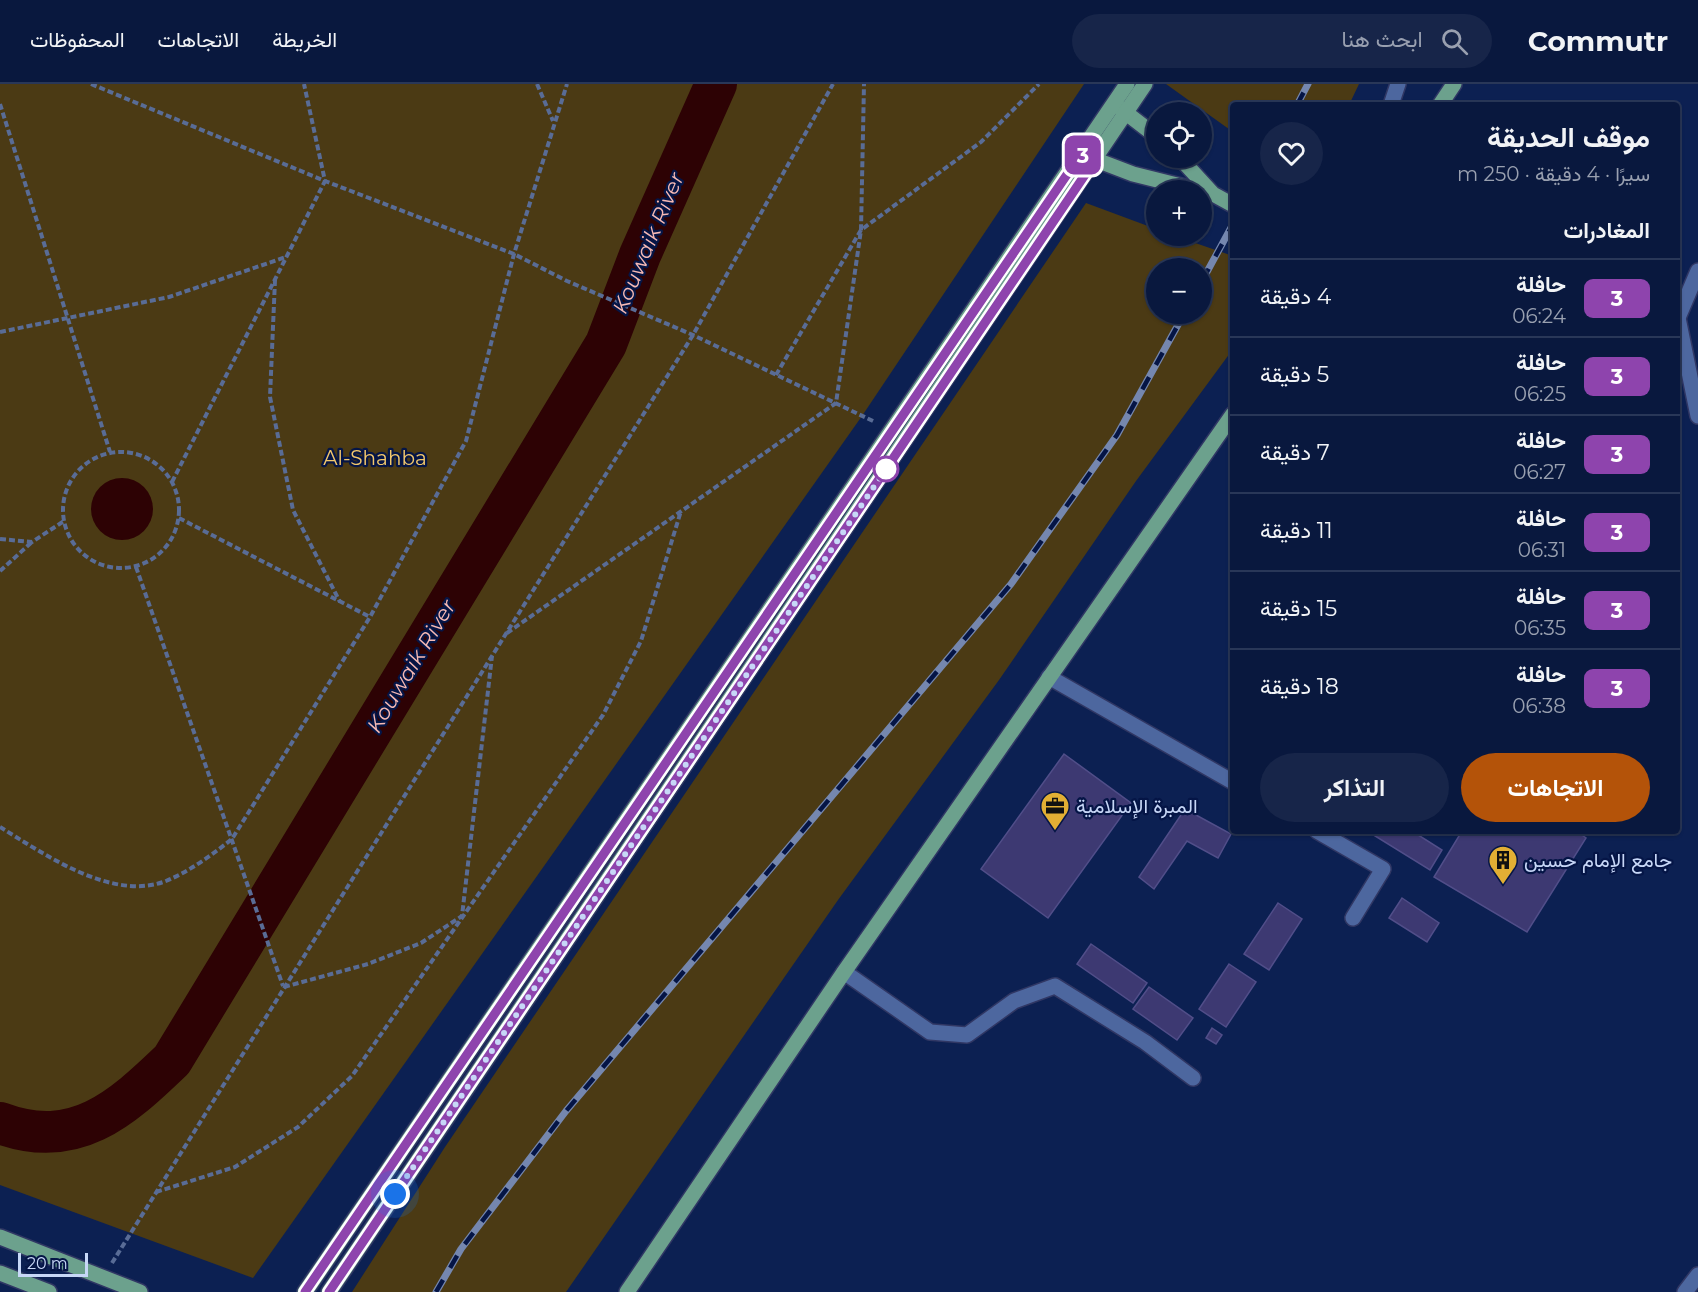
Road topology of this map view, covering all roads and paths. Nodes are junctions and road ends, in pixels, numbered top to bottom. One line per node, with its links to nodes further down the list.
1 (91, 84): 22 (path)
2 (304, 84): 22 (path)
3 (537, 84): 16 (path)
4 (567, 84): 16 (path)
5 (833, 84): 34 (path)
6 (864, 84): 25 (path)
7 (1039, 84): 25 (path)
8 (1127, 84): 15 (main road)
9 (1145, 84): 15 (main road)
10 (1398, 84): 12 (street)
11 (1454, 84): 13 (main road)
12 (1391, 102)
13 (1442, 102)
14 (0, 104): 31 (path)
15 (1121, 109): 17 (main road); 18 (main road)
16 (553, 122): 26 (path)
17 (1146, 128)
18 (1088, 157): 20 (main road); 39 (main road); 71 (main road)
19 (1188, 168): 21 (main road)
20 (1157, 180)
21 (1197, 180)
22 (325, 181): 26 (path); 27 (path)
23 (1212, 195): 24 (main road)
24 (1230, 204)
25 (861, 230): 35 (path); 36 (path)
26 (514, 254): 34 (path); 50 (path)
27 (286, 257): 29 (path); 31 (path)
28 (1698, 271): 30 (street)
29 (276, 278): 41 (path); 49 (path)
30 (1680, 310)
31 (68, 320): 33 (path); 40 (path)
32 (1680, 331): 37 (street)
33 (0, 332)
34 (693, 334): 35 (path); 51 (path)
35 (776, 375): 36 (path)
36 (836, 404): 39 (path); 42 (path)
37 (1698, 416)
38 (1230, 418): 53 (main road)
39 (893, 431): 70 (main road)
40 (110, 452): 41 (path); 44 (path)
41 (172, 482): 43 (path)
42 (681, 512): 51 (path); 58 (path)
43 (179, 518): 47 (path); 49 (path)
44 (64, 521): 46 (path); 47 (path)
45 (0, 539): 46 (path)
46 (32, 542): 48 (path)
47 (135, 567): 57 (path)
48 (0, 571)
49 (340, 602): 50 (path)
50 (370, 617): 57 (path)
51 (505, 635): 52 (path)
52 (493, 654): 58 (path); 61 (path)
53 (1049, 677): 54 (street); 60 (main road)
54 (1230, 780)
55 (0, 827): 57 (path)
56 (1322, 834): 59 (street)
57 (232, 839): 61 (path)
58 (462, 916): 61 (path); 63 (path)
59 (1353, 918)
60 (844, 972): 62 (street); 72 (main road)
61 (283, 987): 63 (path)
62 (1193, 1078)
63 (156, 1192): 67 (path)
64 (0, 1237): 67 (main road)
65 (0, 1273): 68 (main road)
66 (1698, 1275): 73 (street)
67 (103, 1278): 69 (main road)
68 (49, 1292)
69 (140, 1292)
70 (305, 1292)
71 (329, 1292)
72 (627, 1292)
73 (1684, 1292)

